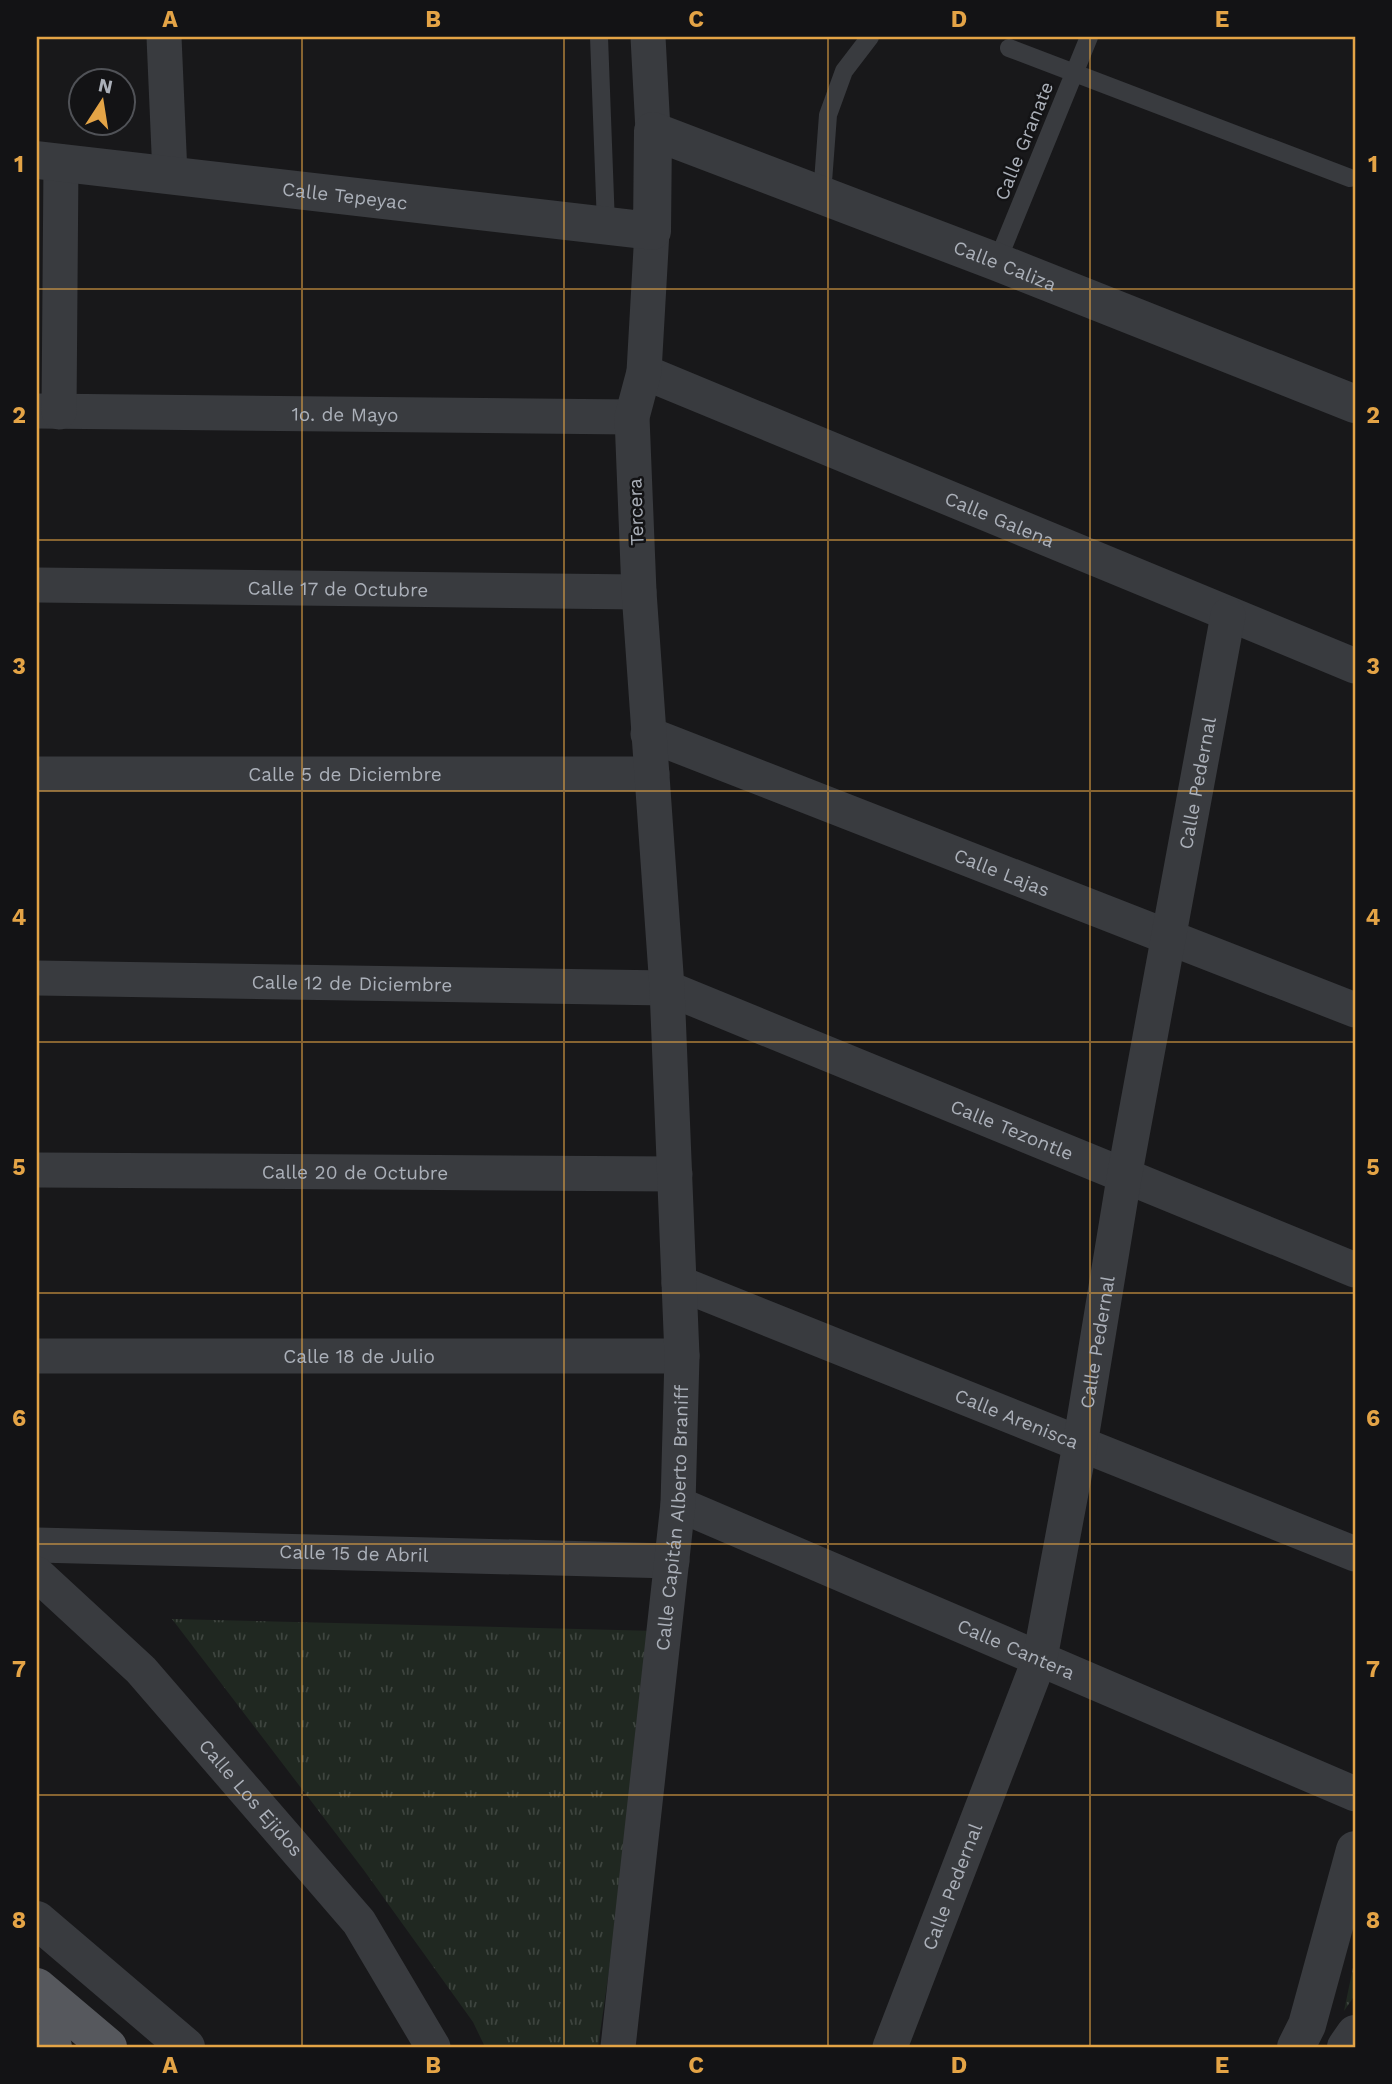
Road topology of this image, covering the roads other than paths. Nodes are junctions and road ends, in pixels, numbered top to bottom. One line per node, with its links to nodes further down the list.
1 (164, 37): 10 (street)
2 (599, 37): 13 (lane)
3 (648, 37): 8 (street, Tercera)
4 (870, 37): 12 (lane)
5 (1089, 37): 7 (lane, Calle Granate)
6 (1009, 48): 7 (lane)
7 (1074, 74): 11 (lane); 15 (lane, Calle Granate)
8 (653, 131): 12 (street, Calle Caliza); 14 (street, Tercera)
9 (49, 161): 10 (street, Calle Tepeyac); 18 (street, 1o. de Mayo)
10 (170, 175): 13 (street, Calle Tepeyac)
11 (1350, 178)
12 (821, 195): 15 (street, Calle Caliza)
13 (606, 225): 14 (street, Calle Tepeyac)
14 (652, 231): 16 (street, Tercera)
15 (997, 262): 17 (street, Calle Caliza)
16 (644, 372): 19 (street, Tercera); 22 (street, Calle Galena)
17 (1355, 404)
18 (48, 412): 19 (street, 1o. de Mayo)
19 (632, 417): 21 (street, Tercera)
20 (37, 585): 21 (street, Calle 17 de Octubre)
21 (639, 592): 24 (street, Tercera)
22 (1228, 615): 23 (street, Calle Galena); 27 (street, Calle Pedernal)
23 (1355, 666)
24 (648, 734): 26 (street, Tercera); 27 (street, Calle Lajas)
25 (37, 774): 26 (street, Calle 5 de Diciembre)
26 (652, 774): 29 (street, Tercera)
27 (1168, 935): 30 (street, Calle Lajas); 33 (street, Calle Pedernal)
28 (37, 978): 29 (street, Calle 12 de Diciembre)
29 (667, 988): 32 (street, Calle Capitán Alberto Braniff); 33 (street, Calle Tezontle)
30 (1355, 1010)
31 (37, 1170): 32 (street, Calle 20 de Octubre)
32 (675, 1174): 35 (street, Calle Capitán Alberto Braniff)
33 (1124, 1178): 34 (street, Calle Tezontle); 38 (street, Calle Pedernal)
34 (1355, 1270)
35 (679, 1283): 37 (street, Calle Capitán Alberto Braniff); 38 (street, Calle Arenisca)
36 (37, 1356): 37 (street, Calle 18 de Julio)
37 (682, 1356): 39 (street, Calle Capitán Alberto Braniff)
38 (1080, 1445): 41 (street, Calle Arenisca); 44 (street, Calle Pedernal)
39 (678, 1504): 42 (street, Calle Capitán Alberto Braniff); 44 (street, Calle Cantera)
40 (37, 1545): 42 (street, Calle 15 de Abril)
41 (1355, 1554)
42 (672, 1561): 55 (street, Calle Capitán Alberto Braniff)
43 (37, 1574): 54 (street, Calle Los Ejidos)
44 (1040, 1658): 45 (street, Calle Cantera); 56 (street, Calle Pedernal)
45 (1355, 1794)
46 (1355, 1850): 57 (street)
47 (37, 1920): 53 (street)
48 (37, 1987): 52 (main road)
49 (37, 2033): 51 (main road)
50 (1355, 2034): 58 (street)
51 (53, 2047)
52 (107, 2047)
53 (186, 2047)
54 (433, 2047)
55 (618, 2047)
56 (890, 2047)
57 (1296, 2047)
58 (1346, 2047)

